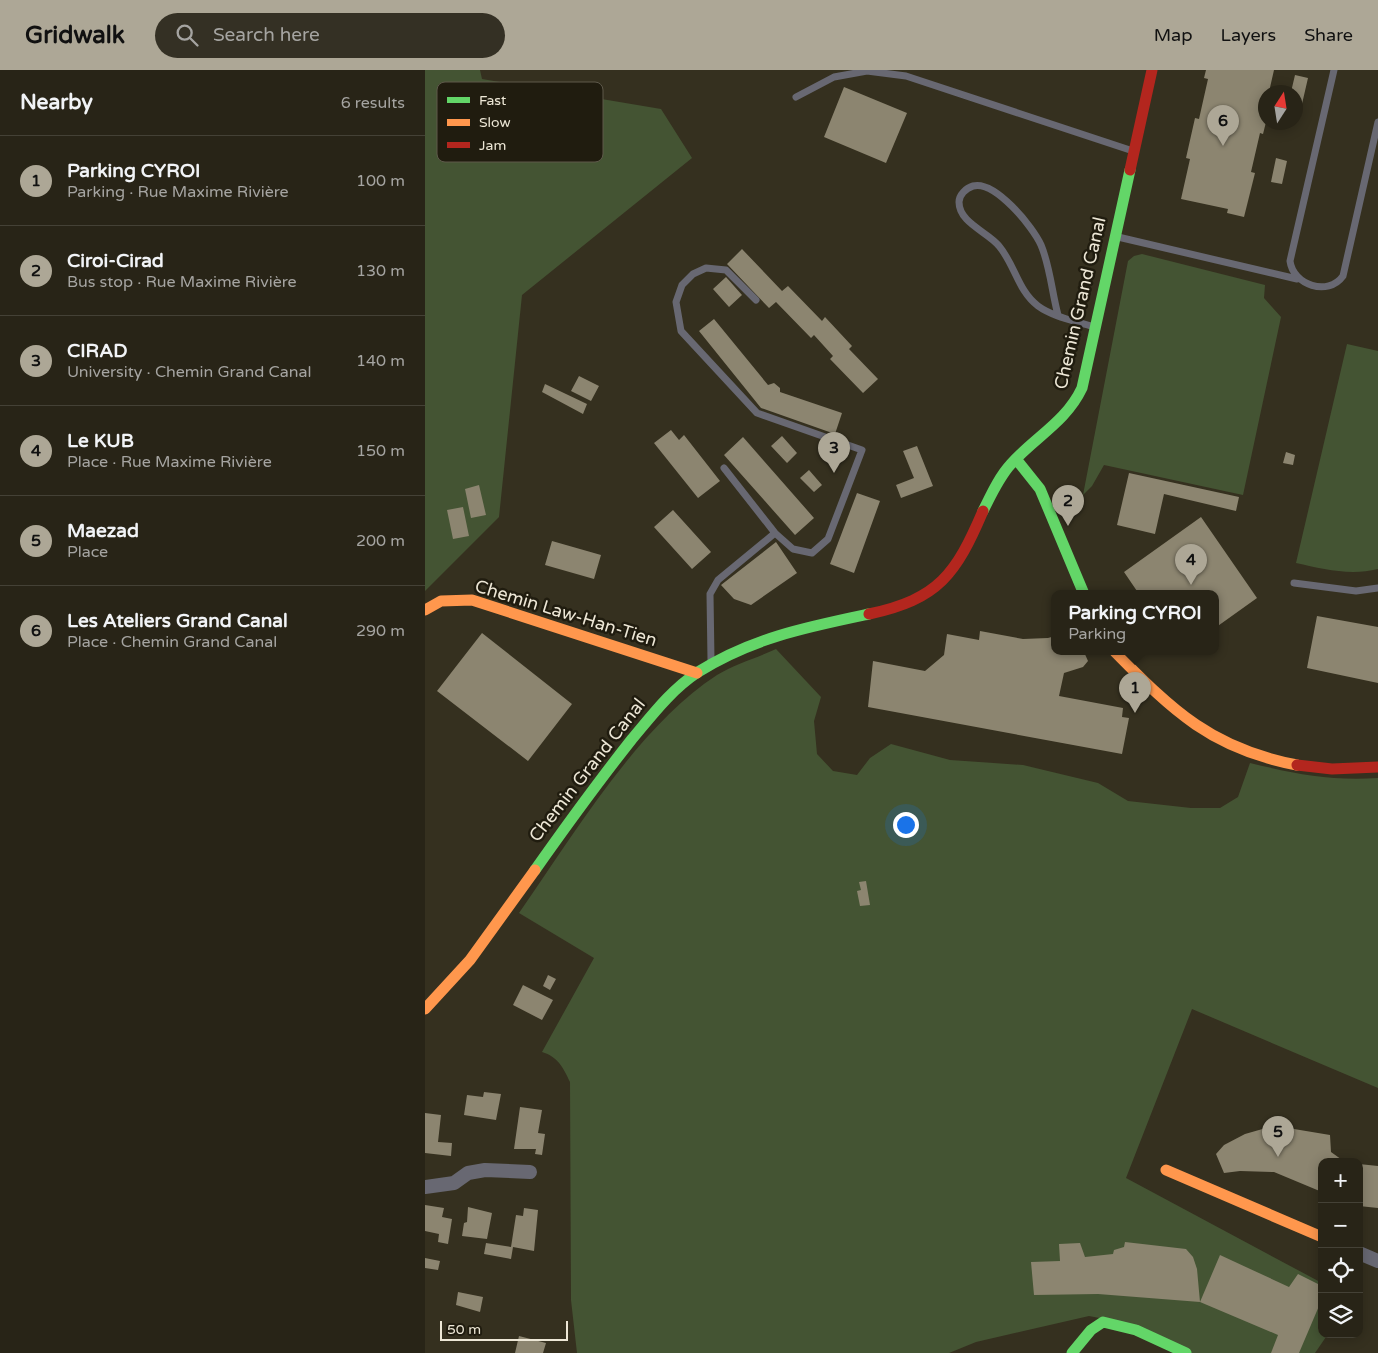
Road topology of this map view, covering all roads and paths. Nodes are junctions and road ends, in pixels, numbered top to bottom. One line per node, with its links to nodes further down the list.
1 (1152, 70): 5 (street, Chemin Grand Canal)
2 (1334, 70): 7 (lane)
3 (796, 97): 5 (lane)
4 (1378, 122): 7 (lane)
5 (1134, 151): 6 (street, Chemin Grand Canal)
6 (1114, 236): 7 (lane); 10 (street, Chemin Grand Canal)
7 (1298, 279)
8 (755, 300): 13 (lane)
9 (1058, 315): 9 (lane); 10 (lane)
10 (1095, 327): 11 (street, Chemin Grand Canal)
11 (1016, 459): 16 (street); 19 (street, Chemin Grand Canal)
12 (724, 468): 13 (lane)
13 (775, 533): 19 (lane)
14 (1294, 584): 15 (lane)
15 (1378, 588)
16 (1082, 590)
17 (425, 610): 20 (street, Chemin Law-Han-Tien)
18 (1118, 655): 21 (street)
19 (711, 665): 20 (street, Chemin Grand Canal)
20 (697, 673): 22 (street, Chemin Grand Canal)
21 (1378, 767)
22 (425, 1009)
23 (1166, 1170): 26 (street)
24 (530, 1172): 25 (street)
25 (425, 1187)
26 (1318, 1235)
27 (1363, 1255): 28 (street)
28 (1378, 1261)
29 (1072, 1353): 30 (street)
30 (1186, 1353)

